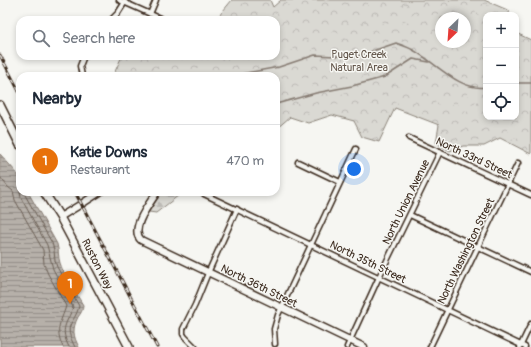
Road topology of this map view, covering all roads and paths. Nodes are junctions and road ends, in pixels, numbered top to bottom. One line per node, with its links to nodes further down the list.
1 (119, 0): 3 (street)
2 (156, 0): 4 (street)
3 (124, 2): 4 (street); 5 (street)
4 (150, 14): 6 (street)
5 (115, 16)
6 (155, 16)
7 (82, 60): 8 (street)
8 (81, 72)
9 (0, 105): 10 (main road)
10 (16, 137)
11 (409, 138): 13 (street, North 33rd Street)
12 (356, 149): 16 (street)
13 (440, 152): 17 (street, North 33rd Street); 24 (street, North Union Avenue)
14 (298, 162): 16 (street)
15 (518, 163): 17 (street, North Washington Street)
16 (340, 182): 26 (street)
17 (508, 184): 22 (street, North 33rd Street); 27 (street, North Washington Street)
18 (47, 196): 25 (main road, Ruston Way)
19 (94, 196): 25 (street)
20 (155, 196): 29 (street, North 36th Street)
21 (208, 196): 23 (street, North 35th Street)
22 (531, 196)
23 (237, 209): 26 (street, North 35th Street); 29 (street)
24 (410, 215): 27 (street); 30 (street, North Union Avenue)
25 (60, 217): 37 (main road, Ruston Way)
26 (310, 244): 30 (street, North 35th Street); 31 (street)
27 (478, 247): 28 (street); 32 (street, North Washington Street)
28 (531, 272)
29 (208, 273): 31 (street, North 36th Street); 38 (street)
30 (379, 277): 32 (street, North 35th Street); 34 (street, North Union Avenue)
31 (281, 308): 34 (street, North 36th Street); 35 (street)
32 (448, 310): 36 (street, North 35th Street); 41 (street, North Washington Street)
33 (531, 324): 36 (street)
34 (350, 341): 39 (street, North Union Avenue); 40 (street, North 36th Street)
35 (275, 344)
36 (522, 346)
37 (129, 347)
38 (195, 347)
39 (347, 347)
40 (364, 347)
41 (430, 347)

